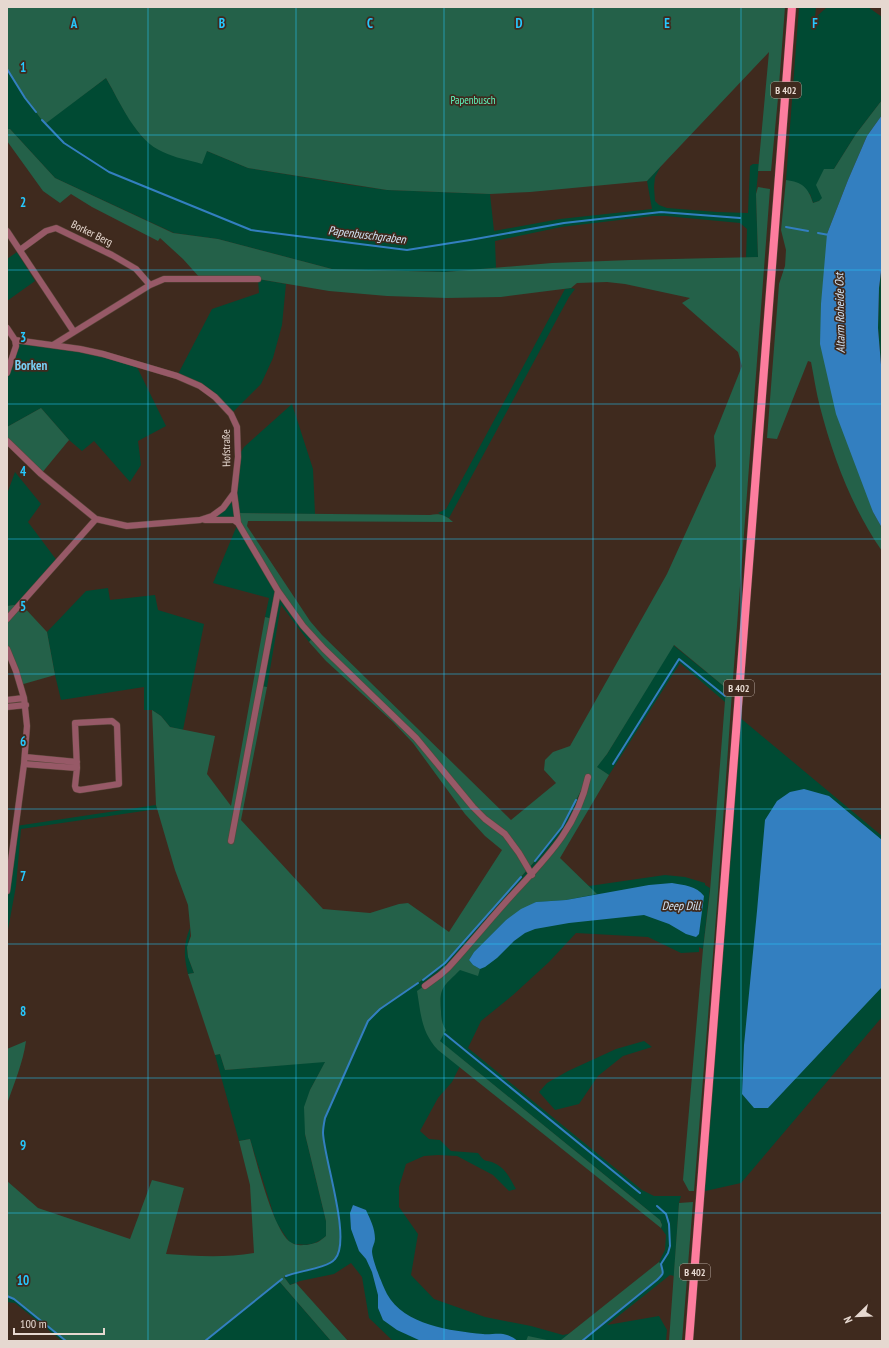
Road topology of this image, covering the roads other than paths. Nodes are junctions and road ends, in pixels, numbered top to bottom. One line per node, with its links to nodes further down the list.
1 (792, 7): 30 (main road, B 402)
2 (7, 230): 3 (street)
3 (20, 250): 5 (street, Borker Berg); 7 (street)
4 (258, 279): 5 (street)
5 (150, 285): 7 (street)
6 (7, 328): 8 (street)
7 (74, 332): 9 (street)
8 (15, 340): 9 (street, Hofstraße); 10 (street)
9 (53, 345): 12 (street, Hofstraße)
10 (7, 373)
11 (7, 441): 13 (street)
12 (234, 493): 14 (street); 15 (street, Hofstraße)
13 (96, 520): 14 (street); 17 (street)
14 (200, 520): 15 (street)
15 (238, 523): 16 (street)
16 (278, 590): 26 (street); 27 (street)
17 (7, 619)
18 (7, 649): 19 (street)
19 (24, 698): 20 (street); 21 (street)
20 (7, 700)
21 (26, 705): 22 (street); 23 (street)
22 (7, 707)
23 (24, 760): 24 (street); 28 (street)
24 (77, 765): 24 (street)
25 (588, 777): 27 (street)
26 (231, 842)
27 (532, 875): 29 (street)
28 (7, 891)
29 (425, 986)
30 (689, 1341)

